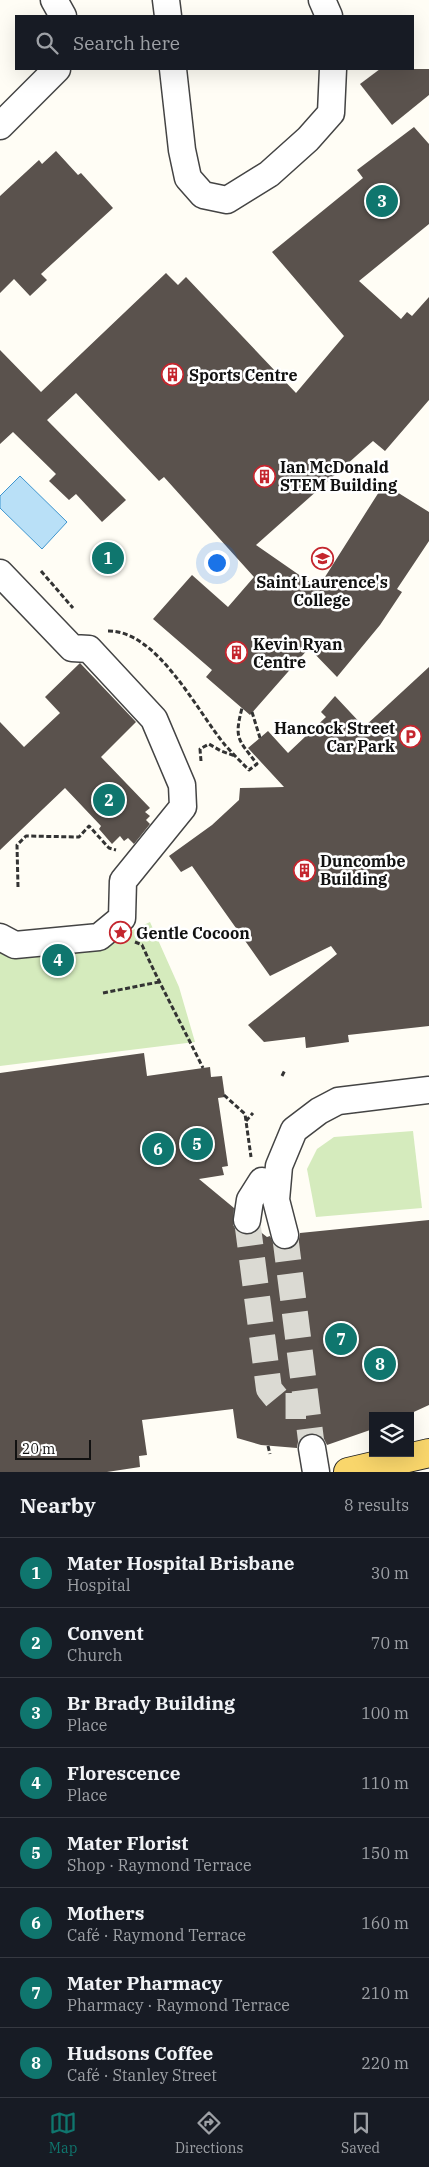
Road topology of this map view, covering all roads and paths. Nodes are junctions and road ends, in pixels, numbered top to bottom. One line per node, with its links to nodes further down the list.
1 (54, 0): 4 (street)
2 (166, 0): 5 (street)
3 (322, 0): 6 (street)
4 (63, 15)
5 (168, 15)
6 (329, 15)
7 (56, 70): 10 (street)
8 (173, 70): 9 (street)
9 (333, 70)
10 (0, 126)
11 (41, 570): 13 (path)
12 (0, 573): 22 (street)
13 (76, 612)
14 (110, 630): 19 (path)
15 (242, 708): 19 (path)
16 (252, 712): 17 (path)
17 (260, 738)
18 (212, 745): 19 (path)
19 (237, 757)
20 (98, 837): 21 (path)
21 (18, 886)
22 (0, 937)
23 (142, 945): 24 (path)
24 (159, 982): 25 (path); 27 (path)
25 (103, 993)
26 (192, 1032): 27 (path)
27 (188, 1034): 28 (path)
28 (203, 1068)
29 (285, 1070): 30 (path)
30 (282, 1076)
31 (429, 1090): 37 (street)
32 (224, 1095): 34 (path)
33 (253, 1113): 34 (path)
34 (246, 1121): 35 (path)
35 (257, 1171): 36 (street)
36 (247, 1220)
37 (285, 1235)
38 (268, 1446): 40 (path)
39 (429, 1453): 41 (main road)
40 (270, 1454)
41 (348, 1472)

